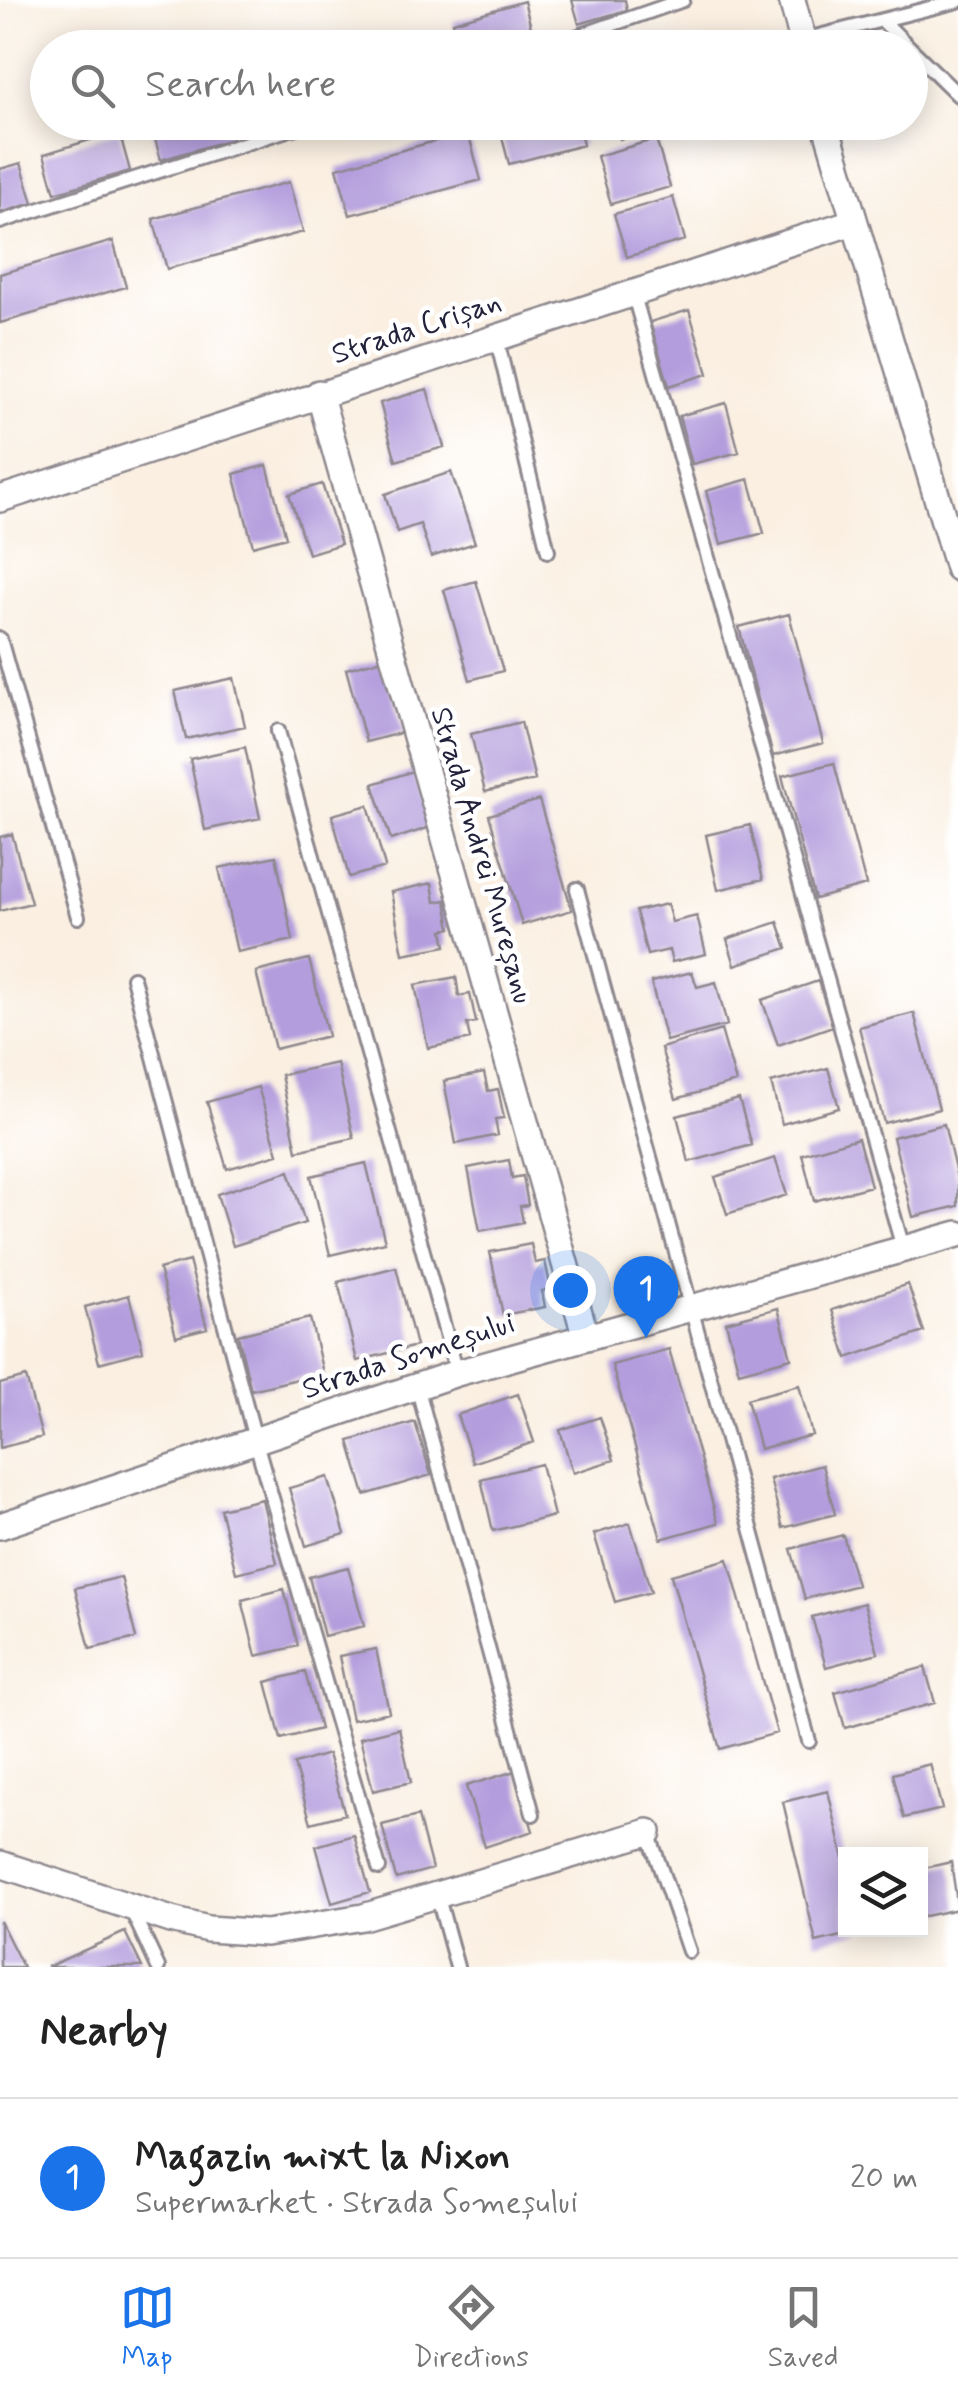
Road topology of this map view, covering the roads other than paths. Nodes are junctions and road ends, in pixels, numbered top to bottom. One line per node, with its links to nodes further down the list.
1 (683, 0): 5 (lane)
2 (792, 0): 6 (street)
3 (958, 0): 4 (lane)
4 (882, 20): 7 (lane); 8 (lane)
5 (596, 30)
6 (800, 30)
7 (850, 30)
8 (892, 30)
9 (928, 66): 10 (lane)
10 (958, 95)
11 (256, 140): 13 (lane)
12 (830, 140): 14 (street)
13 (0, 222)
14 (853, 222): 15 (street, Strada Crișan); 20 (street)
15 (632, 292): 16 (street, Strada Crișan); 27 (lane)
16 (496, 336): 17 (street, Strada Crișan); 19 (lane)
17 (318, 393): 18 (street, Strada Crișan); 29 (street, Strada Andrei Mureșanu)
18 (0, 498)
19 (548, 551)
20 (958, 568)
21 (0, 639): 24 (lane)
22 (278, 731): 30 (lane)
23 (577, 889): 28 (lane)
24 (78, 917)
25 (134, 978): 32 (lane)
26 (958, 1234): 27 (street, Strada Someșului)
27 (904, 1248): 28 (street, Strada Someșului)
28 (688, 1307): 29 (street, Strada Someșului); 34 (lane)
29 (585, 1334): 30 (street, Strada Someșului)
30 (458, 1373): 31 (street, Strada Someșului)
31 (418, 1386): 32 (street, Strada Someșului); 35 (lane)
32 (255, 1438): 33 (street, Strada Someșului); 38 (lane)
33 (0, 1526)
34 (808, 1741)
35 (533, 1814)
36 (648, 1832): 39 (street); 41 (lane)
37 (0, 1864): 40 (street)
38 (379, 1868)
39 (437, 1894): 40 (street); 43 (lane)
40 (131, 1908): 42 (lane)
41 (689, 1950)
42 (158, 1967)
43 (457, 1967)

